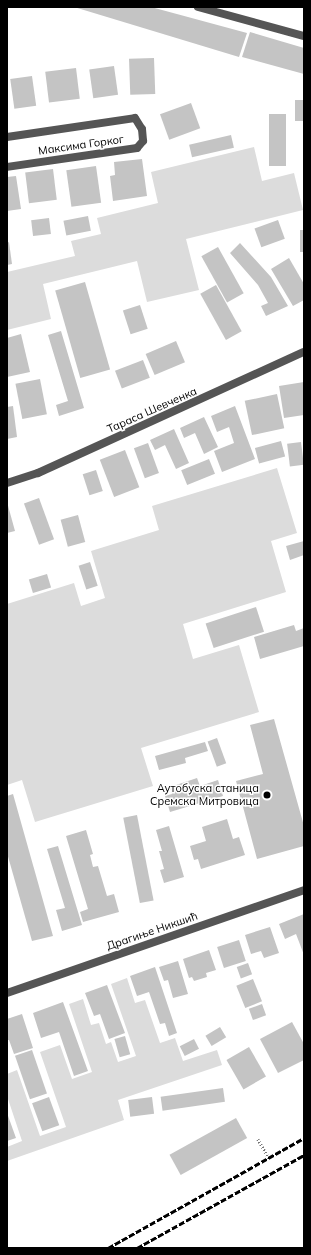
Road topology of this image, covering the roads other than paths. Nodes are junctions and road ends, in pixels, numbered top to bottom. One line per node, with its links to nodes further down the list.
1 (198, 7): 2 (street)
2 (304, 36)
3 (7, 137): 4 (street, Максима Горког)
4 (7, 167)
5 (304, 352): 6 (street, Тараса Шевченка)
6 (7, 483)
7 (304, 890): 8 (street, Драгиње Никшић)
8 (7, 993)

